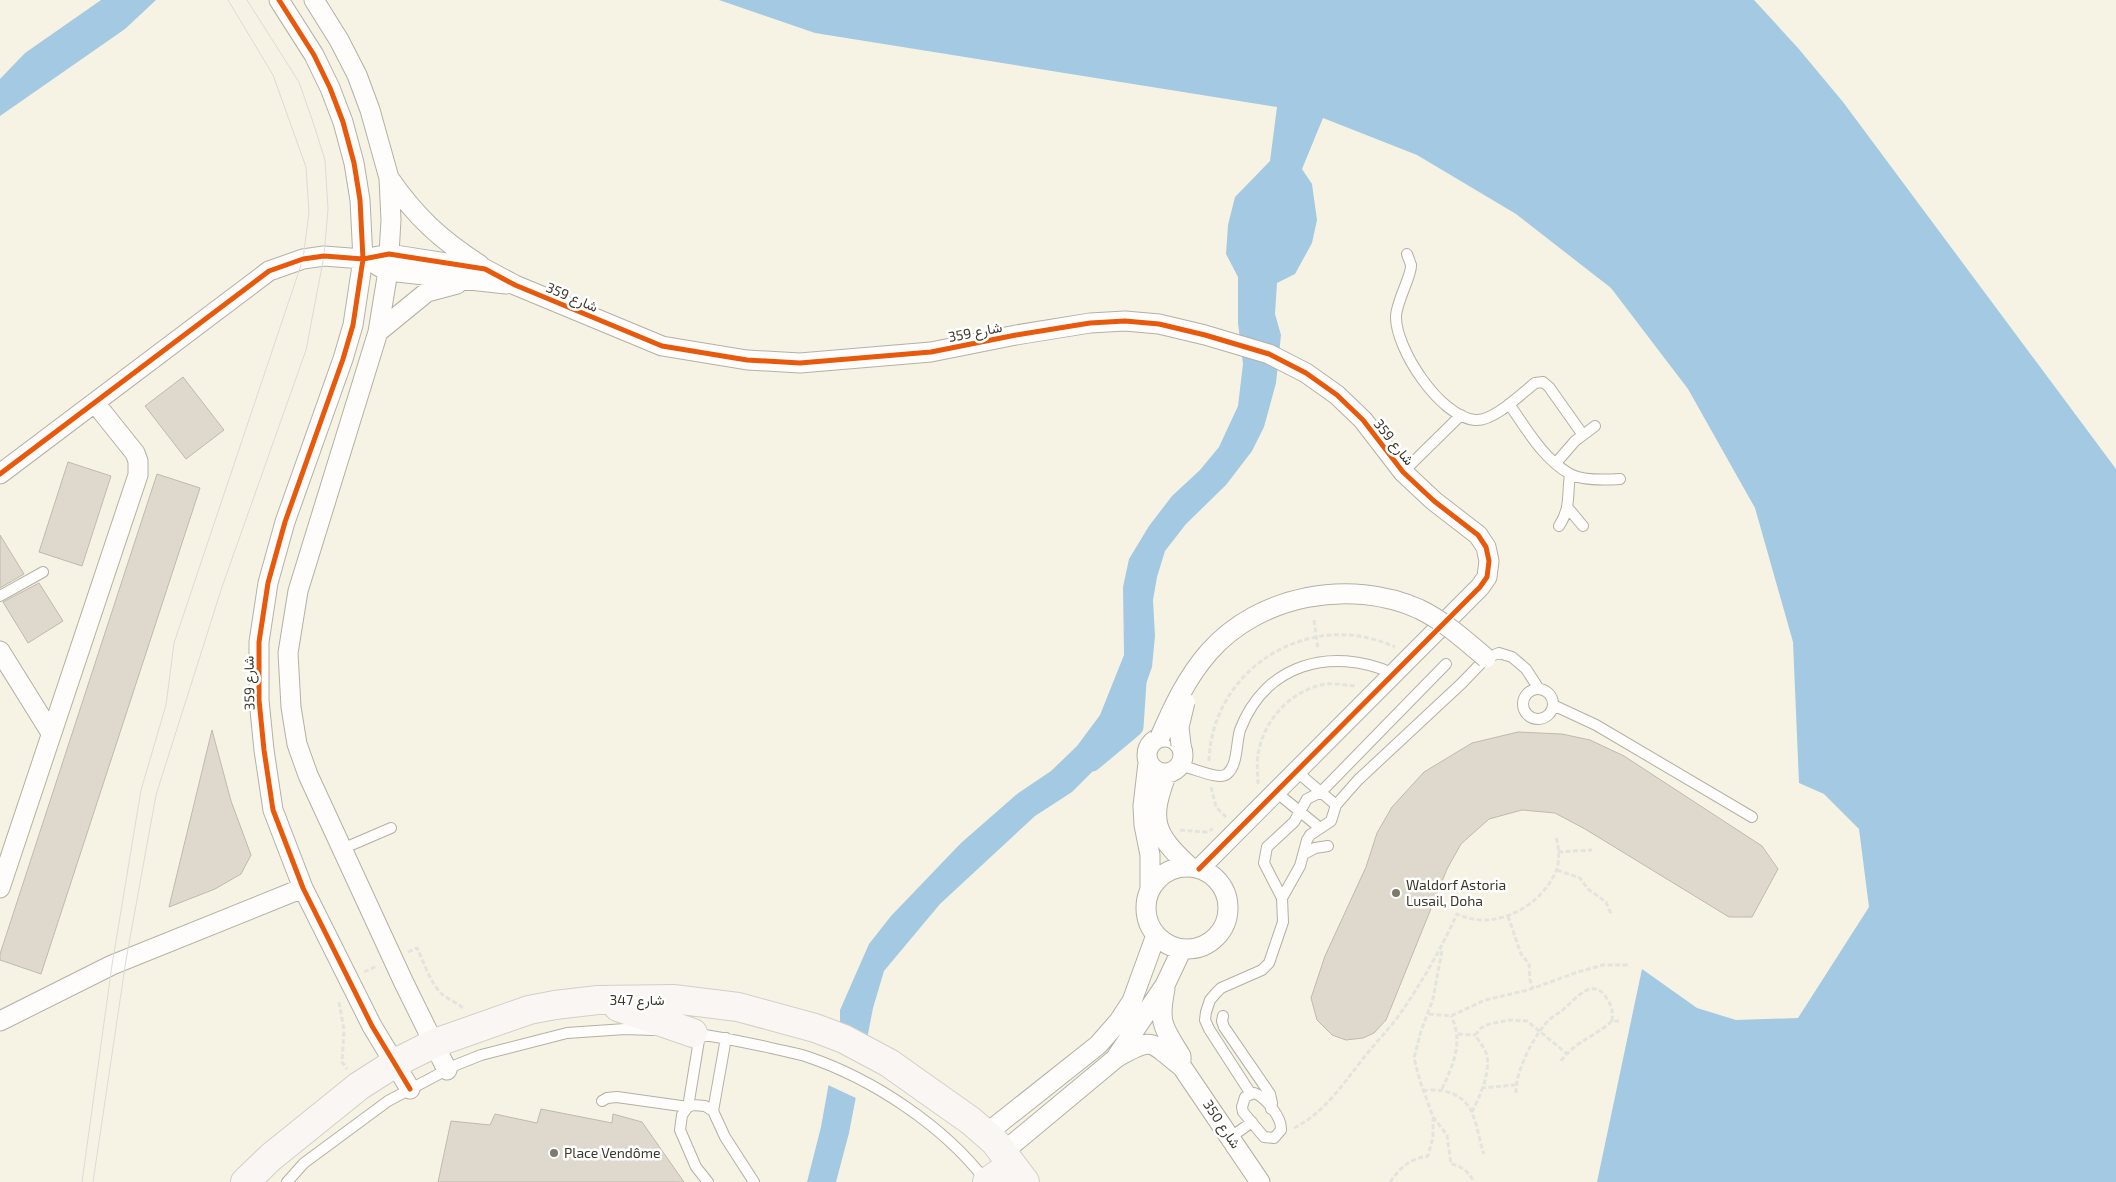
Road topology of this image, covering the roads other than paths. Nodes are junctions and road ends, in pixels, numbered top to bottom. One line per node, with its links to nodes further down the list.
1 (278, 0): 5 (street, شارع 359)
2 (314, 0): 3 (street)
3 (389, 178): 6 (street); 7 (street)
4 (1407, 254): 11 (lane)
5 (363, 259): 6 (street, شارع 359); 9 (street); 48 (street, شارع 359)
6 (389, 262): 7 (street, شارع 359); 8 (street)
7 (478, 275): 8 (street, شارع 359); 15 (street, شارع 359)
8 (378, 332): 44 (street)
9 (95, 403): 16 (street); 30 (street)
10 (1509, 404): 11 (lane); 13 (lane); 14 (lane)
11 (1461, 415): 15 (lane)
12 (1595, 426): 13 (lane)
13 (1583, 435): 14 (lane)
14 (1556, 463): 17 (lane)
15 (1403, 472): 27 (street, شارع 359)
16 (0, 474)
17 (1570, 474): 18 (lane); 19 (lane)
18 (1620, 479)
19 (1568, 508): 20 (lane); 21 (lane)
20 (1559, 526)
21 (1583, 526)
22 (43, 572): 23 (lane)
23 (0, 596)
24 (0, 651): 30 (street)
25 (1482, 662): 28 (lane); 31 (street, bridge); 32 (street, bridge); 38 (lane)
26 (1446, 664): 37 (lane)
27 (1385, 670): 34 (lane); 35 (street)
28 (1539, 689): 29 (lane); 29 (lane)
29 (1553, 706): 40 (lane)
30 (51, 733): 47 (street)
31 (1160, 737): 32 (street); 33 (street)
32 (1181, 745): 34 (street)
33 (1148, 764): 34 (street); 49 (street)
34 (1174, 770): 46 (street)
35 (1296, 771): 36 (street); 37 (lane)
36 (1276, 792): 39 (lane); 46 (street)
37 (1320, 792): 38 (lane); 39 (lane)
38 (1336, 805): 42 (lane)
39 (1300, 812): 42 (lane); 50 (lane)
40 (1752, 817)
41 (391, 828): 44 (lane)
42 (1320, 828): 45 (lane)
43 (1328, 846): 45 (lane)
44 (342, 849): 59 (street)
45 (1304, 854): 50 (lane)
46 (1195, 868): 49 (street); 52 (street)
47 (0, 888)
48 (303, 888): 56 (street); 61 (street, شارع 359)
49 (1150, 890): 51 (street)
50 (1282, 898): 65 (lane)
51 (1156, 935): 52 (street); 72 (street)
52 (1182, 949): 53 (street)
53 (1165, 985): 60 (street); 62 (street)
54 (598, 1000): 57 (main road); 59 (main road, شارع 347); 72 (main road, شارع 347)
55 (1223, 1016): 68 (lane)
56 (0, 1021)
57 (696, 1033): 58 (lane, شارع 347); 63 (lane, شارع 347); 67 (lane)
58 (726, 1038): 69 (lane); 77 (lane, شارع 347)
59 (435, 1043): 61 (main road, شارع 347); 63 (street)
60 (1115, 1059): 62 (street); 72 (street)
61 (395, 1063): 64 (street, شارع 359); 73 (main road, شارع 347)
62 (1182, 1067): 71 (street, شارع 350)
63 (447, 1070): 64 (lane, شارع 347)
64 (410, 1089): 74 (lane, شارع 347)
65 (1251, 1094): 68 (lane); 70 (lane)
66 (602, 1101): 67 (lane)
67 (688, 1107): 69 (lane); 75 (lane)
68 (1272, 1109): 70 (lane)
69 (713, 1111): 76 (lane)
70 (1252, 1122): 71 (lane)
71 (1231, 1137): 78 (street, شارع 350)
72 (1006, 1158): 77 (main road)
73 (245, 1182)
74 (286, 1182)
75 (708, 1182)
76 (754, 1182)
77 (987, 1182)
78 (1260, 1182)

